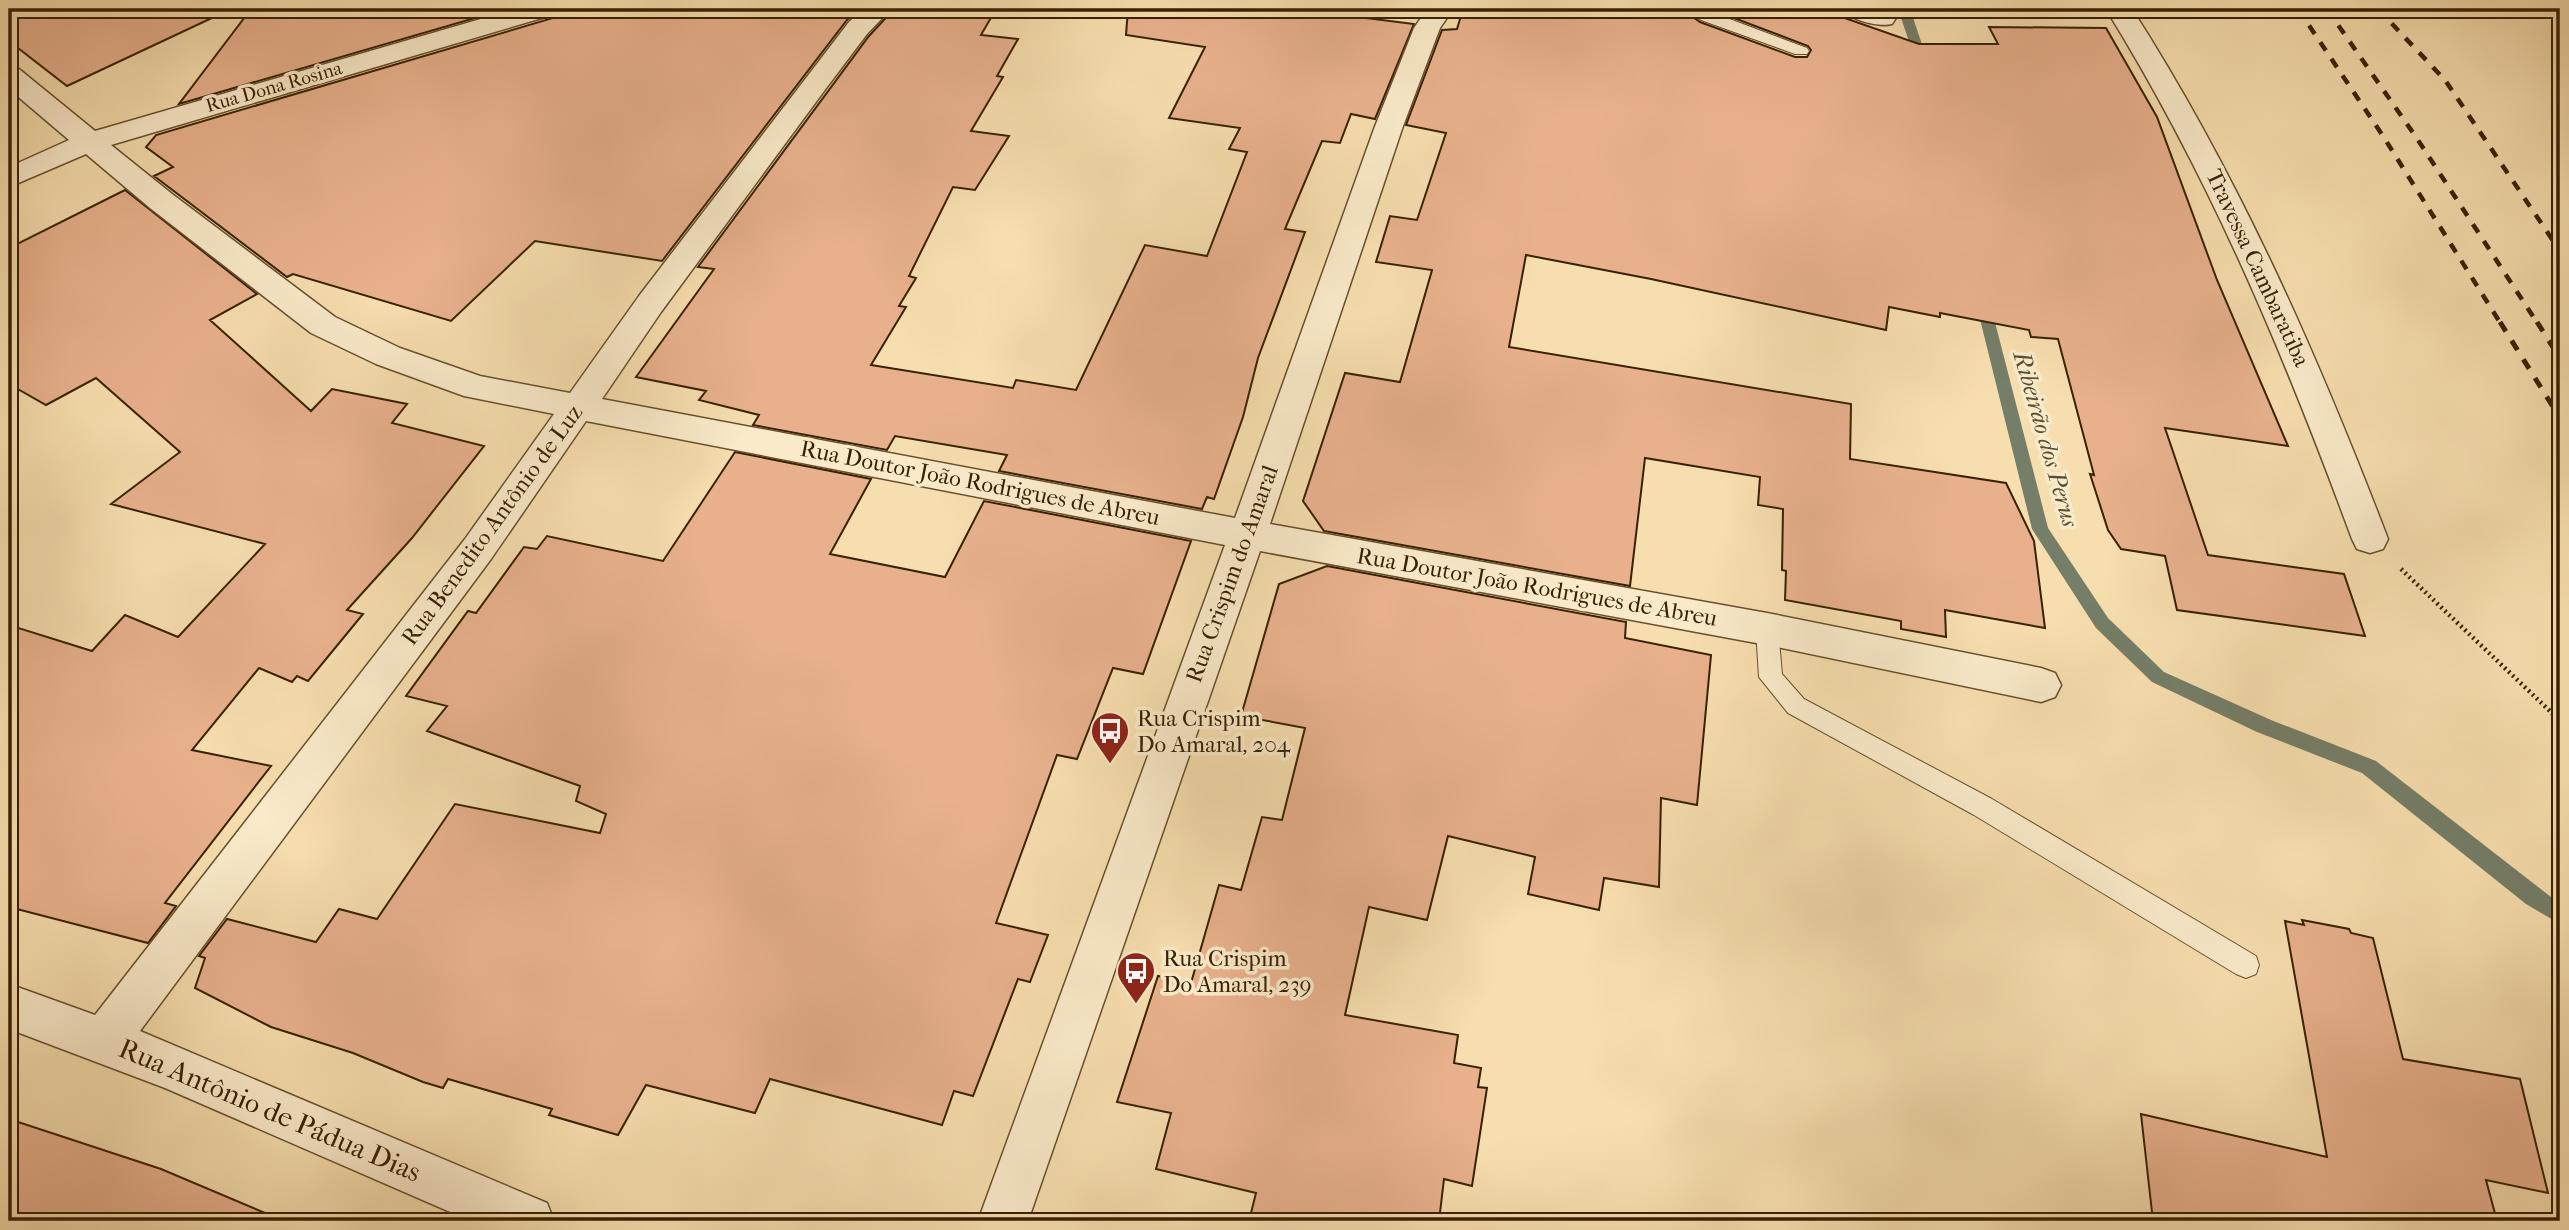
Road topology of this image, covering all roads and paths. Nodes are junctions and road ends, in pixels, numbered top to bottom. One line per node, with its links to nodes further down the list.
1 (543, 9): 10 (street, Rua Dona Rosina)
2 (877, 9): 12 (street, Rua Benedito Antônio de Luz)
3 (1440, 9): 13 (street, Rua Crispim do Amaral)
4 (1692, 9): 8 (lane)
5 (1856, 9): 7 (street)
6 (2119, 9): 14 (street, Travessa Cambaratiba)
7 (1883, 18)
8 (1801, 51)
9 (9, 75): 10 (street, Rua Doutor João Rodrigues de Abreu)
10 (89, 142): 11 (street, Rua Dona Rosina); 12 (street, Rua Doutor João Rodrigues de Abreu)
11 (9, 178)
12 (577, 408): 13 (street, Rua Doutor João Rodrigues de Abreu); 20 (street, Rua Benedito Antônio de Luz)
13 (1248, 534): 15 (street, Rua Doutor João Rodrigues de Abreu); 22 (street, Rua Crispim do Amaral)
14 (2370, 540): 17 (path)
15 (1767, 629): 16 (street, Rua Doutor João Rodrigues de Abreu); 18 (lane)
16 (2041, 685)
17 (2560, 725)
18 (2246, 965)
19 (9, 1007): 20 (street, Rua Antônio de Pádua Dias)
20 (105, 1040): 21 (street, Rua Antônio de Pádua Dias)
21 (528, 1221)
22 (1003, 1221)

